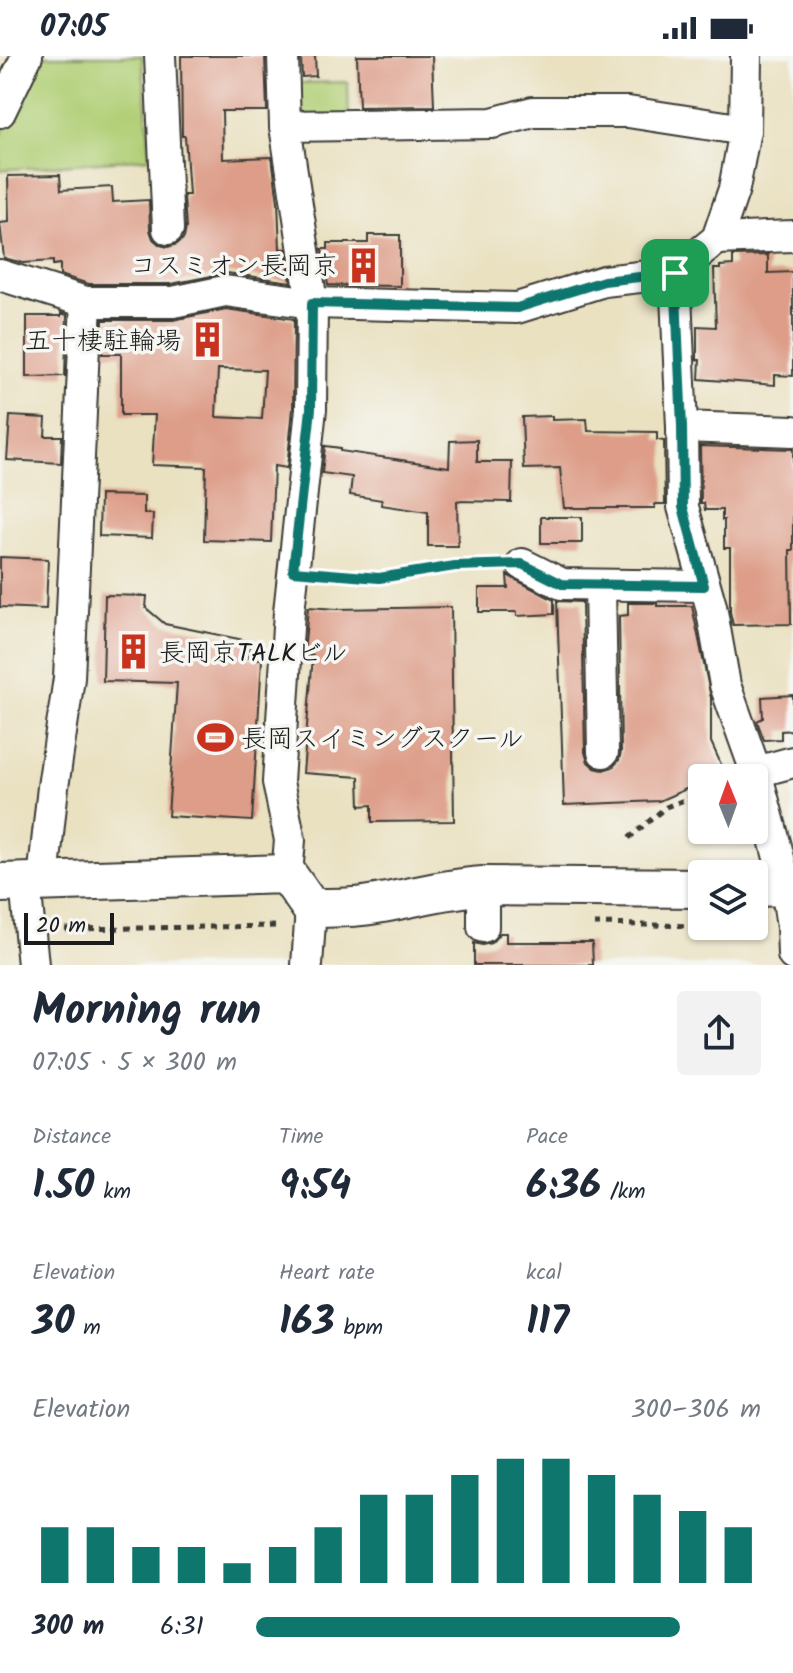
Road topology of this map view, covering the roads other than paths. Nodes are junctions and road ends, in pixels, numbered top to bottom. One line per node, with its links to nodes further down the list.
1 (27, 56): 5 (street)
2 (160, 56): 8 (street)
3 (283, 56): 6 (street)
4 (746, 56): 7 (street)
5 (0, 112)
6 (285, 126): 7 (street); 14 (street)
7 (745, 130): 10 (street)
8 (168, 229)
9 (793, 236): 10 (street)
10 (717, 239): 11 (street)
11 (675, 273): 14 (street); 15 (street)
12 (0, 275): 13 (street)
13 (86, 302): 14 (street); 26 (street)
14 (312, 303): 25 (street)
15 (682, 427): 16 (street); 19 (street)
16 (793, 431)
17 (522, 564): 18 (street)
18 (600, 586): 19 (street); 20 (street)
19 (704, 586): 22 (street)
20 (603, 752)
21 (793, 762): 23 (street)
22 (753, 764)
23 (768, 769)
24 (768, 835): 28 (street)
25 (287, 874): 26 (main road); 30 (main road)
26 (23, 882): 33 (street)
27 (483, 886): 29 (main road); 30 (main road); 31 (street)
28 (778, 887): 32 (street)
29 (688, 888)
30 (311, 908): 34 (street)
31 (483, 927)
32 (793, 955)
33 (33, 965)
34 (307, 965)

